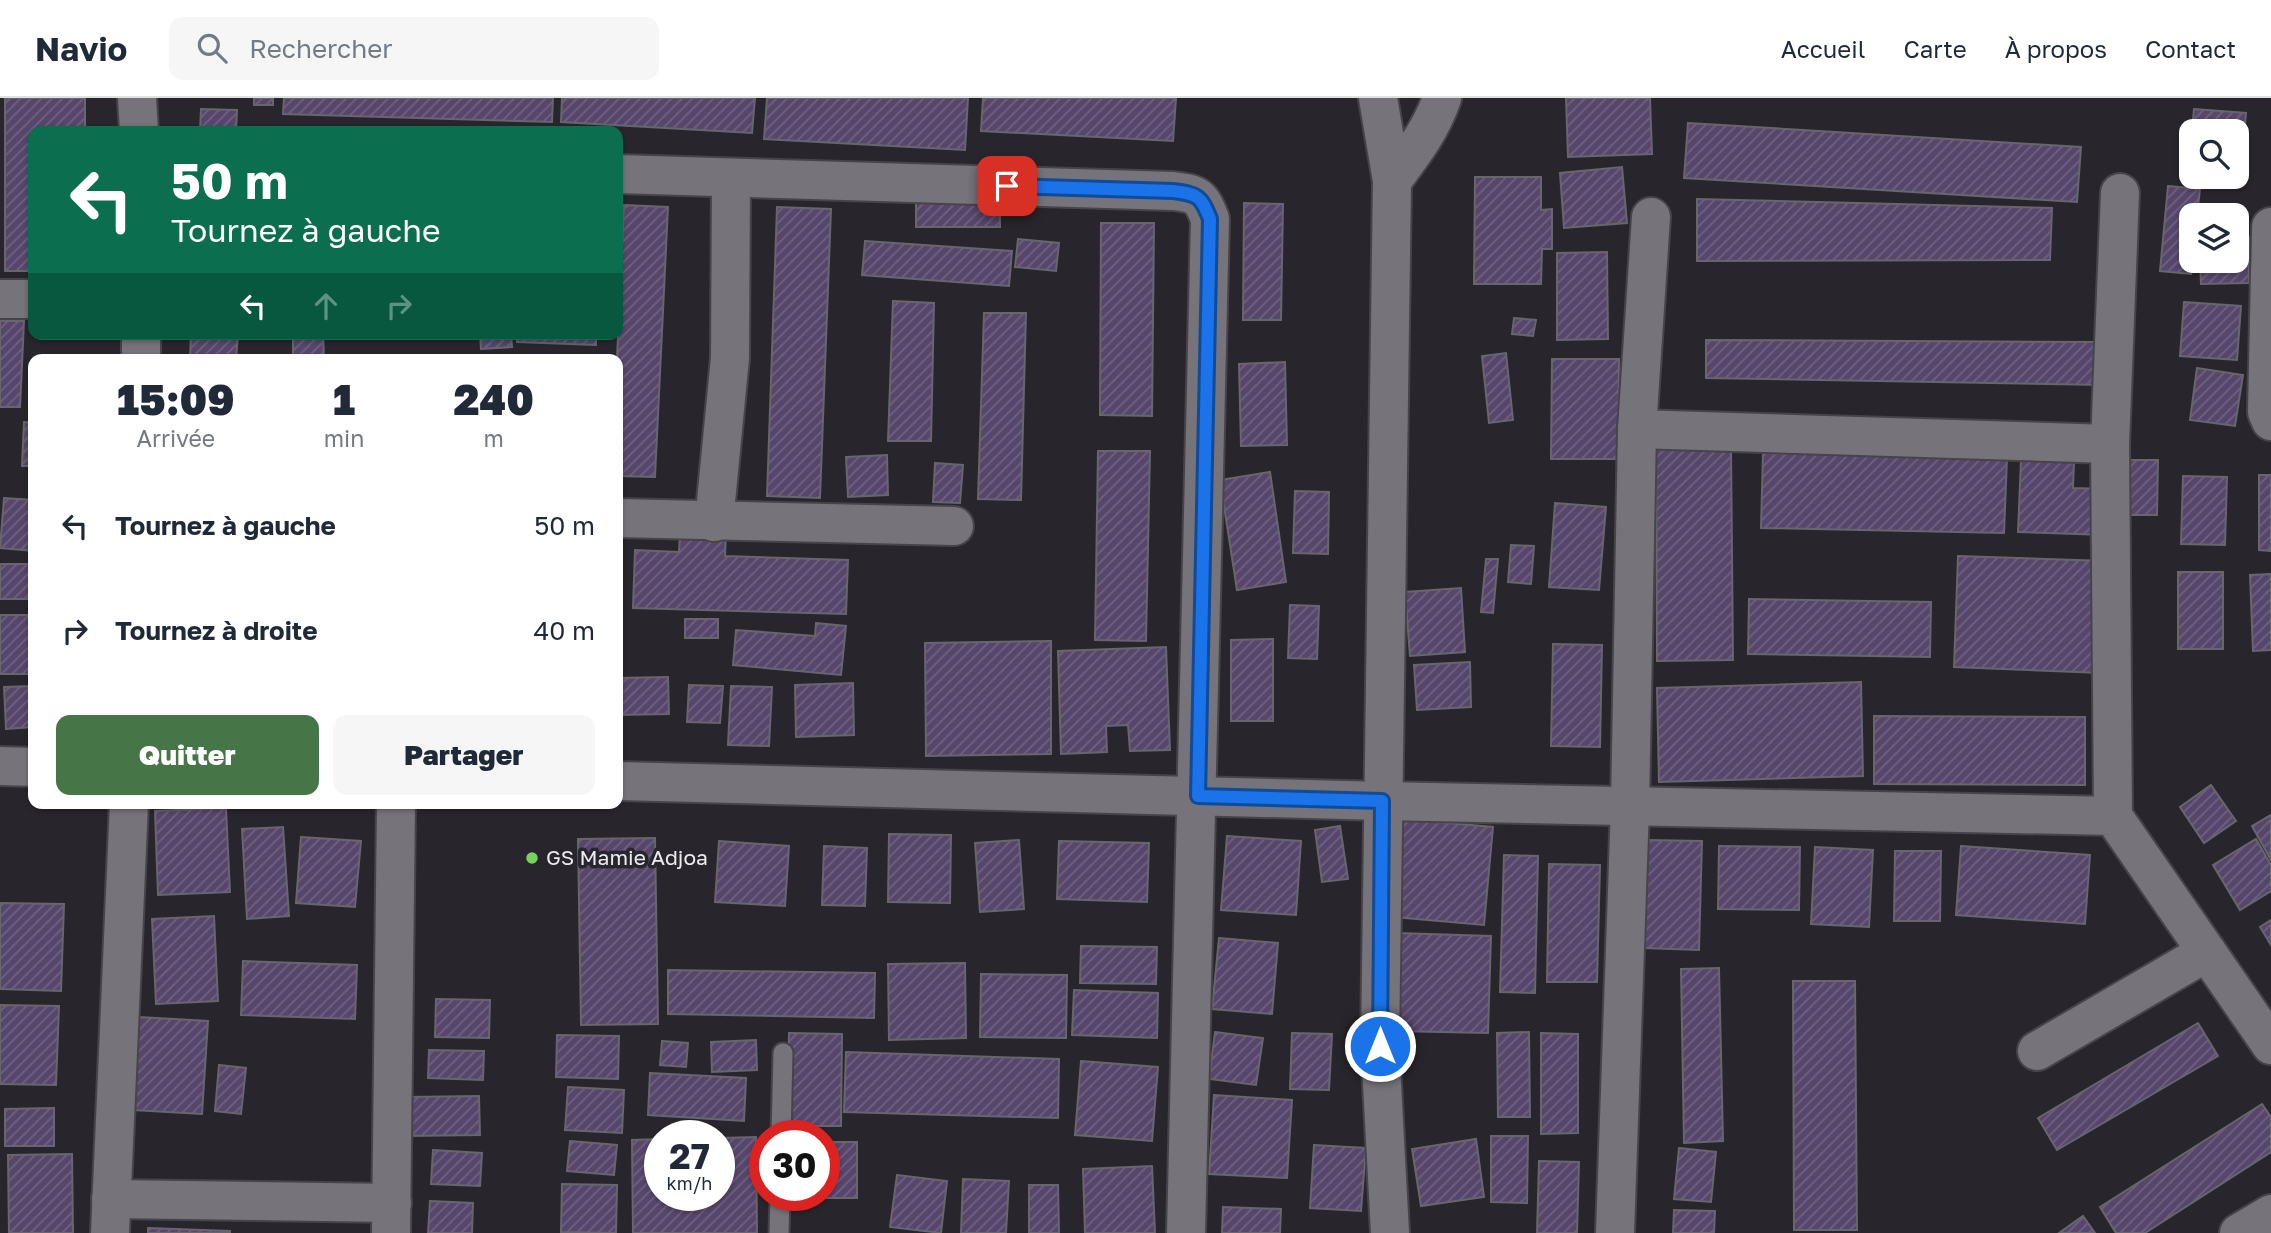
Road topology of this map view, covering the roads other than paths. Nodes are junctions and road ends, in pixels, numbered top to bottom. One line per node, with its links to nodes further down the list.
1 (137, 98): 4 (street)
2 (1378, 98): 7 (street)
3 (1443, 98): 7 (street)
4 (139, 126)
5 (623, 174): 6 (street)
6 (731, 178): 17 (street); 22 (street)
7 (1392, 181): 23 (street)
8 (2120, 193): 15 (street)
9 (1651, 217): 14 (street)
10 (2271, 227): 13 (street)
11 (0, 299): 12 (street)
12 (28, 299)
13 (2271, 421)
14 (1637, 429): 15 (street); 24 (street)
15 (2110, 444): 27 (street)
16 (623, 518): 17 (street)
17 (714, 522): 18 (street)
18 (954, 526)
19 (0, 766): 20 (street)
20 (28, 767)
21 (623, 781): 22 (street)
22 (1198, 796): 23 (street); 38 (street)
23 (1382, 801): 24 (street); 39 (street)
24 (1630, 806): 27 (street); 40 (street)
25 (130, 809): 35 (street)
26 (396, 809): 36 (street)
27 (2113, 816): 28 (street)
28 (2207, 953): 29 (street); 30 (street)
29 (2271, 1045)
30 (2037, 1051)
31 (783, 1053): 32 (lane)
32 (781, 1120)
33 (780, 1211): 37 (lane)
34 (2271, 1214): 41 (street)
35 (110, 1216): 36 (street)
36 (392, 1218)
37 (779, 1233)
38 (1186, 1233)
39 (1390, 1233)
40 (1615, 1233)
41 (2239, 1233)

